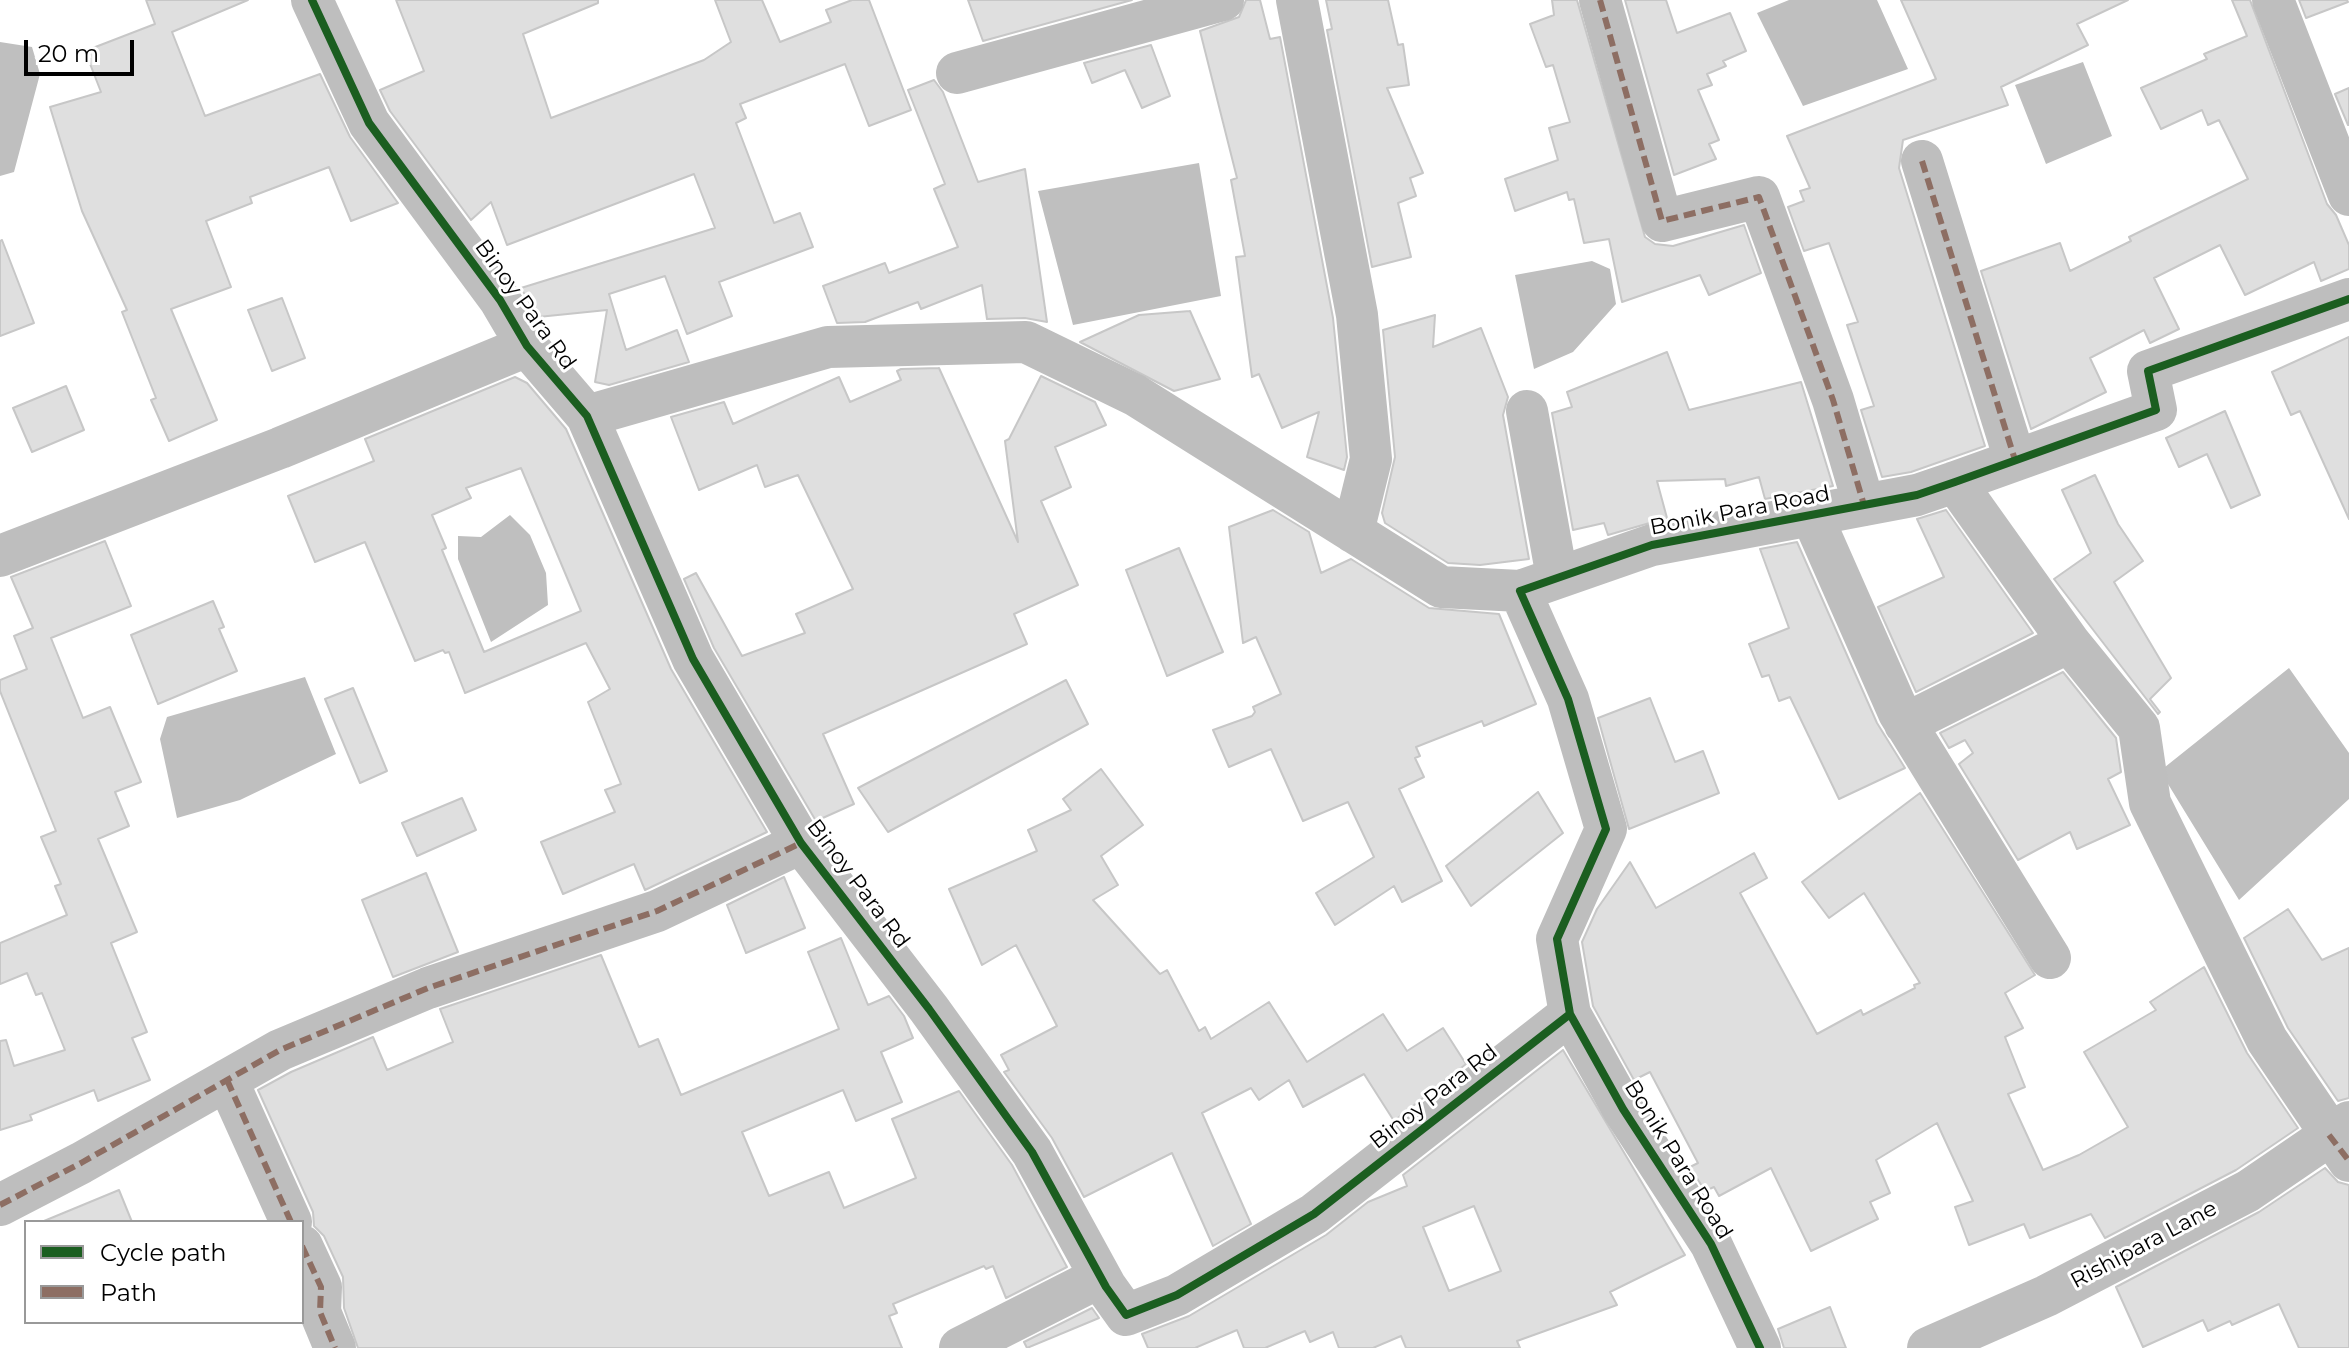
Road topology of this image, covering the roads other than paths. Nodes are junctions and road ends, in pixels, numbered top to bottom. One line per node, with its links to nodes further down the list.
1 (312, 0): 10 (street, Binoy Para Rd)
2 (1223, 0): 6 (street)
3 (1297, 0): 17 (street)
4 (1600, 0): 15 (street)
5 (2273, 0): 8 (street)
6 (957, 73)
7 (1922, 161): 13 (street)
8 (2349, 195)
9 (2349, 299): 13 (street, Bonik Para Road)
10 (527, 346): 12 (street, Binoy Para Rd); 18 (street)
11 (1527, 411): 19 (street)
12 (587, 416): 17 (street); 22 (street, Binoy Para Rd)
13 (2015, 460): 14 (street, Bonik Para Road)
14 (1955, 482): 15 (street, Bonik Para Road); 20 (street)
15 (1864, 505): 16 (street, Bonik Para Road)
16 (1812, 516): 19 (street, Bonik Para Road); 21 (street)
17 (1353, 532): 19 (street)
18 (0, 556)
19 (1538, 584): 24 (street, Bonik Para Road)
20 (2069, 642): 21 (street); 26 (street)
21 (1905, 724): 23 (street)
22 (801, 843): 25 (street); 30 (street, Binoy Para Rd)
23 (2050, 958)
24 (1570, 1014): 30 (street, Binoy Para Rd); 33 (street, Bonik Para Road)
25 (227, 1080): 27 (street); 28 (street)
26 (2342, 1139): 34 (street, Rishipara Lane)
27 (0, 1205)
28 (290, 1220)
29 (304, 1250): 31 (street)
30 (1100, 1277): 32 (street)
31 (335, 1348)
32 (960, 1348)
33 (1760, 1348)
34 (1928, 1348)

